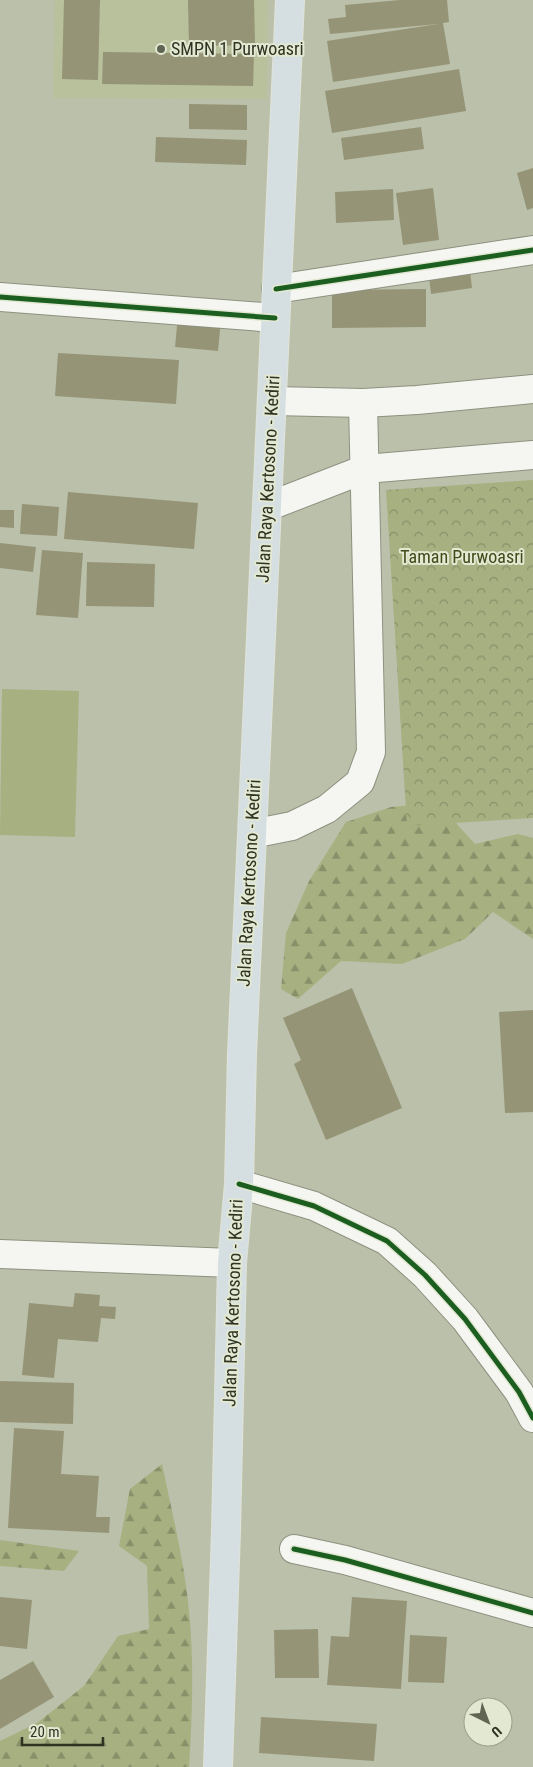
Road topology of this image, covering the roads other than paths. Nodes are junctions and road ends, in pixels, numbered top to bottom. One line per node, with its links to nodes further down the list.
1 (290, 0): 3 (highway, Jalan Raya Kertosono - Kediri)
2 (533, 250): 3 (street)
3 (276, 289): 5 (highway, Jalan Raya Kertosono - Kediri)
4 (0, 297): 5 (street)
5 (275, 318): 7 (highway, Jalan Raya Kertosono - Kediri)
6 (533, 389): 8 (street)
7 (273, 401): 8 (street); 11 (highway, Jalan Raya Kertosono - Kediri)
8 (363, 403): 10 (street)
9 (533, 455): 10 (street)
10 (365, 469): 11 (street); 12 (street)
11 (267, 507): 12 (highway, Jalan Raya Kertosono - Kediri)
12 (252, 834): 13 (highway, Jalan Raya Kertosono - Kediri)
13 (239, 1184): 15 (highway, Jalan Raya Kertosono - Kediri); 16 (street)
14 (0, 1254): 15 (street)
15 (232, 1263): 19 (highway, Jalan Raya Kertosono - Kediri)
16 (533, 1418)
17 (294, 1549): 18 (street)
18 (533, 1613)
19 (218, 1767)

